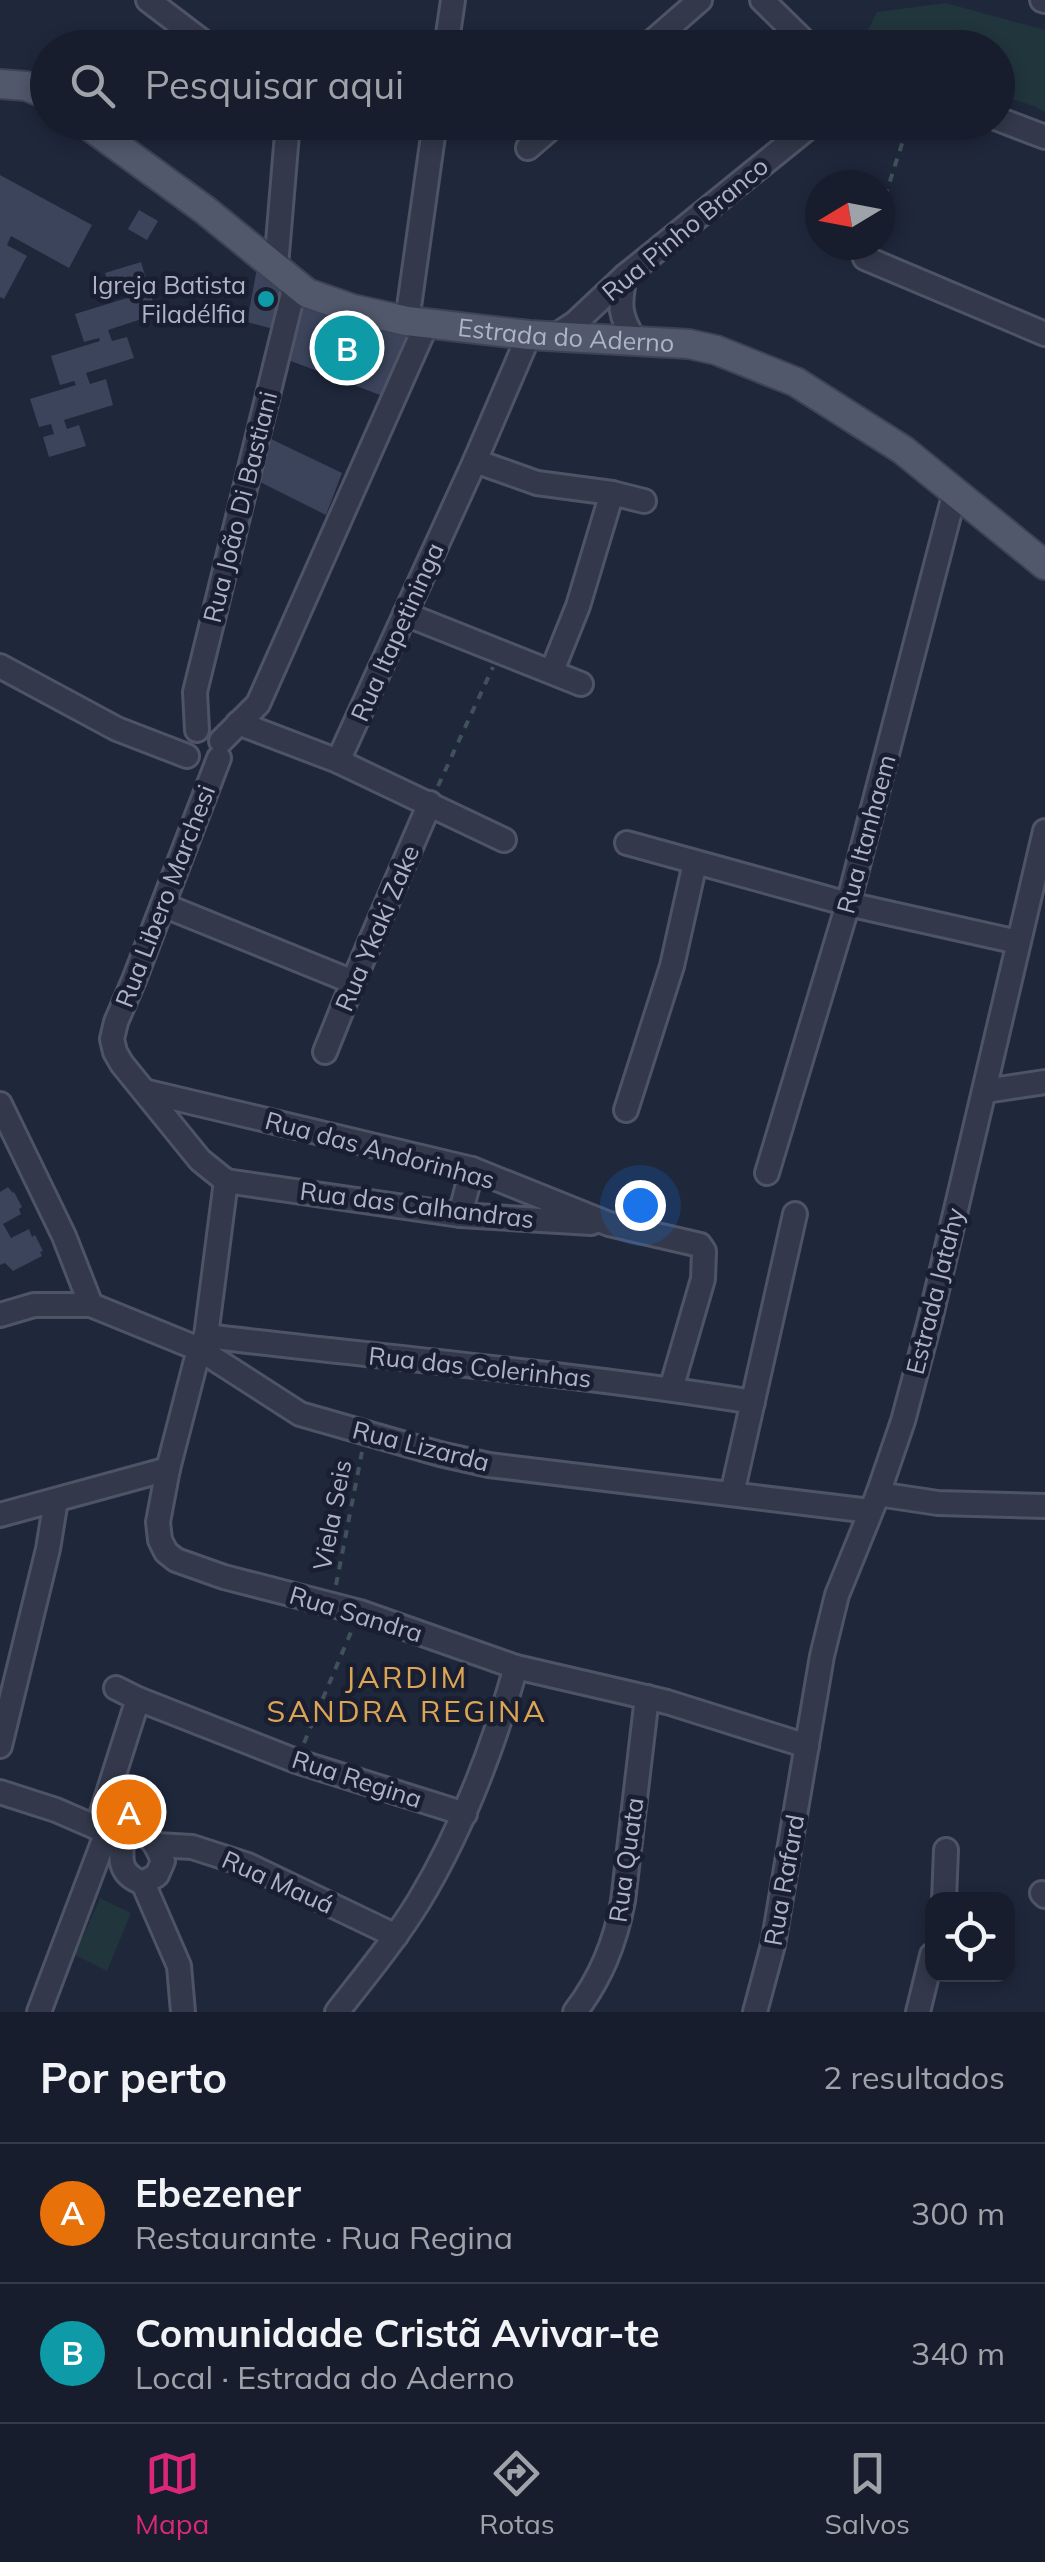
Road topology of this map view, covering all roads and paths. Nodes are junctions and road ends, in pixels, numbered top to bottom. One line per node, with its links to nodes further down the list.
1 (148, 0): 5 (street)
2 (452, 0): 6 (street)
3 (700, 0): 7 (street)
4 (762, 0): 8 (street)
5 (187, 30)
6 (448, 30)
7 (666, 30)
8 (793, 30)
9 (0, 84): 10 (main road)
10 (30, 88)
11 (1015, 126): 12 (street)
12 (1045, 137)
13 (109, 140): 22 (main road, Estrada do Aderno)
14 (288, 140): 22 (street, Rua João Di Bastiani)
15 (433, 140): 24 (street, Rua Libero Marchesi)
16 (537, 140): 19 (street)
17 (793, 140): 23 (street, Rua Pinho Branco)
18 (903, 140): 20 (path)
19 (528, 148)
20 (894, 170)
21 (870, 260): 25 (street)
22 (285, 275): 24 (main road, Estrada do Aderno); 39 (street, Rua João Di Bastiani)
23 (625, 276): 26 (street, Rua Pinho Branco); 27 (street)
24 (417, 322): 26 (main road, Estrada do Aderno); 38 (street, Rua Libero Marchesi)
25 (1045, 334)
26 (542, 335): 27 (main road, Estrada do Aderno); 28 (street, Rua Itapetininga)
27 (635, 341): 29 (main road, Estrada do Aderno)
28 (475, 461): 30 (street); 33 (street, Rua Itapetininga)
29 (955, 492): 32 (main road, Estrada do Aderno); 48 (street, Rua Itanhaem)
30 (612, 493): 31 (street); 36 (street)
31 (644, 501)
32 (1045, 566)
33 (405, 614): 34 (street); 42 (street, Rua Itapetininga)
34 (500, 650): 36 (street); 43 (path)
35 (0, 666): 41 (street)
36 (552, 671): 37 (street)
37 (581, 684)
38 (238, 723): 40 (street, Rua Libero Marchesi); 42 (street)
39 (198, 730): 40 (street); 41 (street)
40 (220, 749): 41 (street); 49 (street, Rua Libero Marchesi)
41 (186, 756)
42 (338, 761): 43 (street)
43 (430, 804): 45 (street); 51 (street, Rua Ykaki Zake)
44 (1045, 831): 50 (street, Estrada Jatahy)
45 (504, 840)
46 (627, 843): 47 (street)
47 (695, 864): 48 (street); 57 (street)
48 (848, 904): 50 (street); 59 (street, Rua Itanhaem)
49 (163, 905): 51 (street); 54 (street, Rua Libero Marchesi)
50 (1018, 942): 55 (street, Estrada Jatahy)
51 (353, 982): 52 (street, Rua Ykaki Zake)
52 (325, 1052)
53 (1045, 1082): 55 (street)
54 (144, 1090): 58 (street, Rua das Andorinhas); 60 (street, Rua Libero Marchesi)
55 (984, 1091): 73 (street, Estrada Jatahy)
56 (0, 1104): 64 (street)
57 (626, 1110)
58 (472, 1168): 62 (street); 63 (street, Rua das Andorinhas)
59 (767, 1173)
60 (226, 1181): 62 (street, Rua das Calhandras); 66 (street)
61 (795, 1214): 68 (street)
62 (460, 1215): 63 (street, Rua das Calhandras)
63 (609, 1224): 67 (street, Rua das Andorinhas)
64 (91, 1306): 65 (street, Rua Lizarda); 66 (street, Rua Lizarda)
65 (0, 1315)
66 (202, 1342): 67 (street, Rua das Colerinhas); 69 (street, Rua Lizarda); 70 (street, Rua Sandra)
67 (672, 1389): 68 (street, Rua das Colerinhas)
68 (753, 1402): 71 (street)
69 (366, 1432): 71 (street, Rua Lizarda); 76 (path, Viela Seis)
70 (168, 1469): 72 (street); 76 (street, Rua Sandra)
71 (732, 1494): 73 (street, Rua Lizarda)
72 (56, 1500): 75 (street); 82 (street)
73 (874, 1502): 74 (street, Rua Lizarda); 83 (street, Estrada Jatahy)
74 (1045, 1506)
75 (0, 1515)
76 (332, 1604): 77 (street, Rua Sandra)
77 (360, 1612): 78 (street, Rua Sandra); 84 (path)
78 (516, 1667): 80 (street, Rua Sandra); 86 (street)
79 (116, 1688): 81 (street, Rua Regina)
80 (647, 1697): 83 (street, Rua Sandra); 97 (street, Rua Quata)
81 (138, 1699): 84 (street, Rua Regina); 87 (street)
82 (0, 1746)
83 (807, 1746): 98 (street, Rua Rafard)
84 (296, 1761): 86 (street, Rua Regina)
85 (0, 1792): 87 (street)
86 (464, 1814): 92 (street)
87 (109, 1833): 88 (street, Rua Mauá); 90 (street); 94 (street)
88 (156, 1845): 90 (street); 92 (street, Rua Mauá)
89 (946, 1850): 91 (street)
90 (144, 1883): 95 (street)
91 (944, 1892)
92 (396, 1936): 96 (street)
93 (925, 1982): 99 (street)
94 (39, 2012)
95 (183, 2012)
96 (337, 2012)
97 (575, 2012)
98 (754, 2012)
99 (918, 2012)

